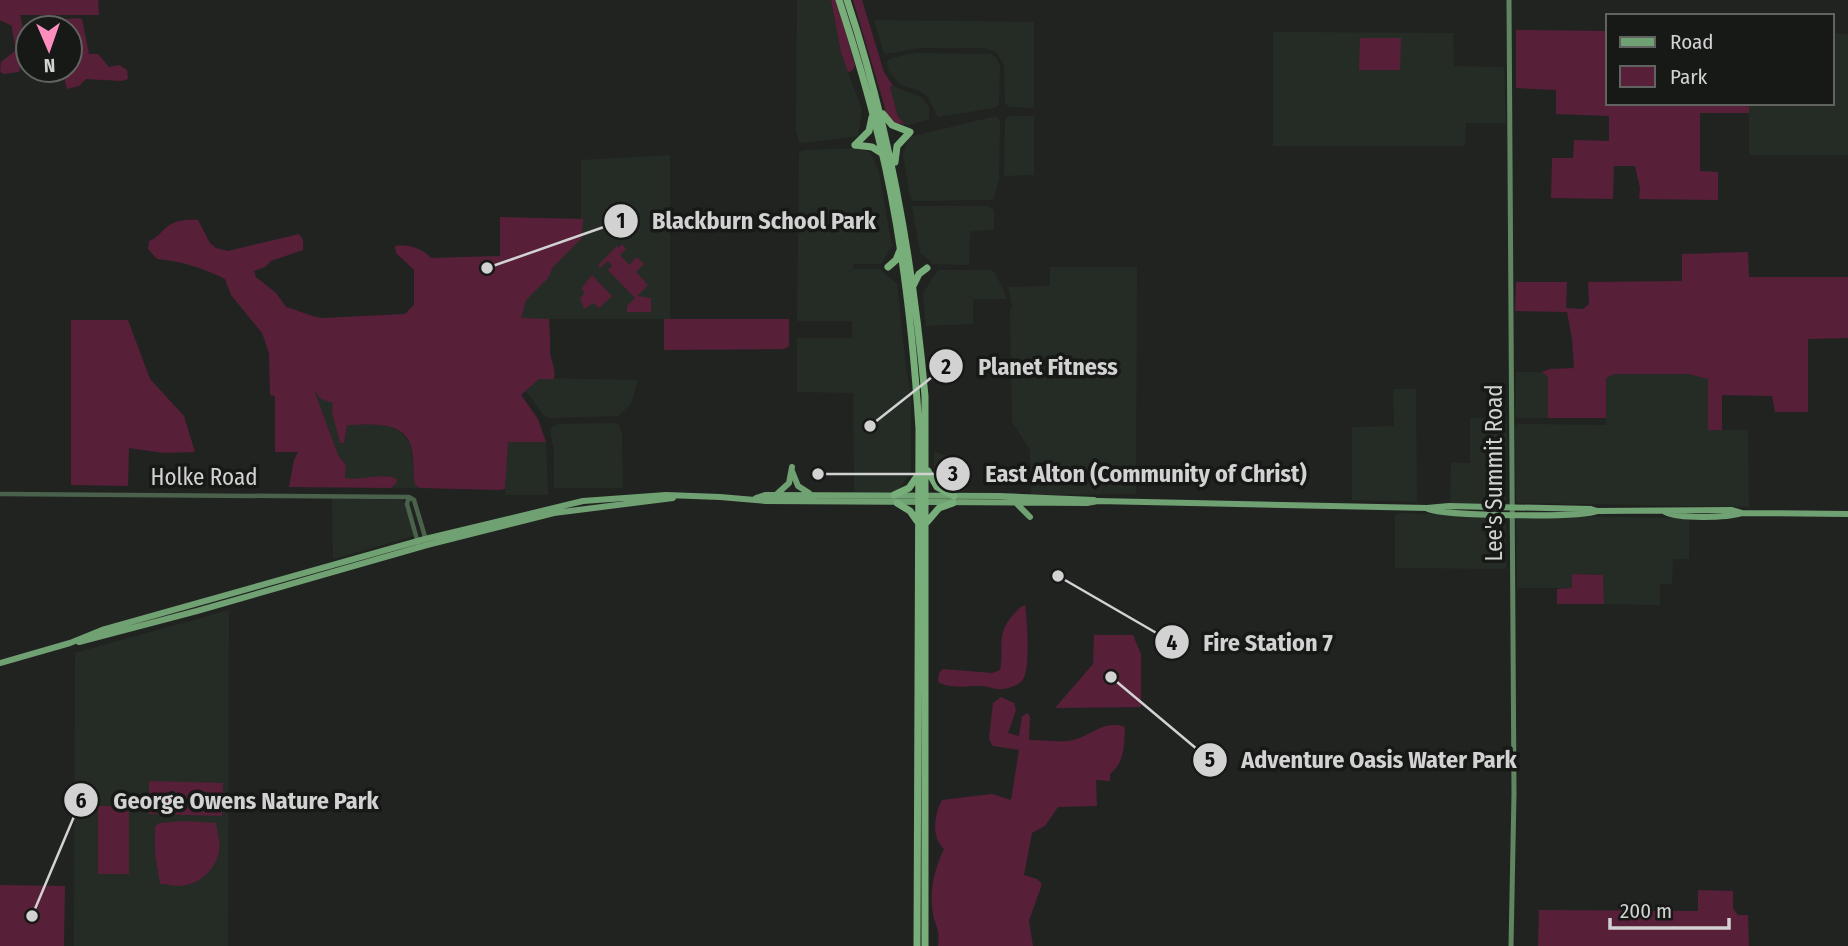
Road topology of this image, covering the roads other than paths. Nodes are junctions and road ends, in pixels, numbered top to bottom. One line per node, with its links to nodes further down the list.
1 (839, 0): 4 (highway)
2 (847, 0): 4 (highway)
3 (1509, 0): 23 (main road, Lee's Summit Road)
4 (874, 105): 5 (highway); 5 (highway); 6 (highway); 6 (highway)
5 (883, 154): 7 (highway)
6 (897, 187): 10 (highway)
7 (900, 250): 8 (highway); 12 (highway)
8 (888, 267)
9 (928, 268): 10 (highway)
10 (913, 287): 11 (highway)
11 (926, 464): 19 (highway); 20 (highway)
12 (919, 474): 18 (highway); 19 (highway)
13 (0, 494): 16 (street, Holke Road)
14 (774, 495): 15 (main road); 15 (main road); 17 (main road)
15 (814, 495): 18 (main road)
16 (409, 497): 27 (street); 28 (street)
17 (754, 499): 18 (main road); 27 (main road)
18 (896, 499): 19 (main road); 26 (highway)
19 (922, 499): 20 (main road); 26 (highway)
20 (953, 499): 21 (main road); 22 (main road); 26 (highway)
21 (1098, 502): 22 (main road); 23 (main road)
22 (1016, 503): 25 (main road)
23 (1512, 510): 24 (main road); 32 (main road, Lee's Summit Road)
24 (1848, 514)
25 (1030, 517)
26 (923, 525): 30 (highway); 31 (highway)
27 (426, 542): 28 (main road)
28 (418, 544): 29 (main road)
29 (0, 663)
30 (917, 946)
31 (925, 946)
32 (1511, 946)

